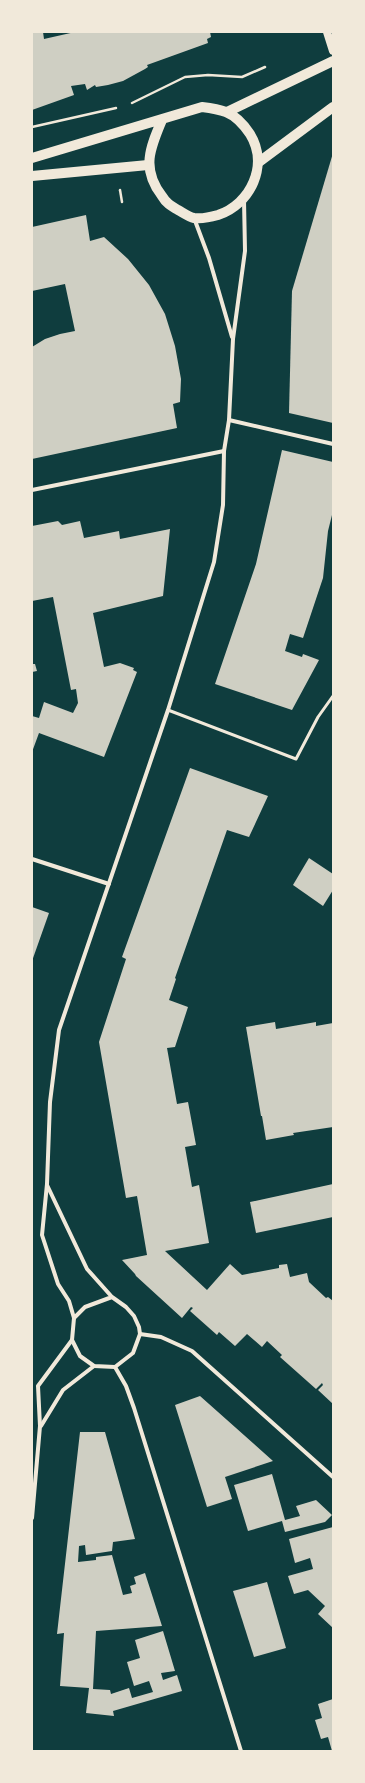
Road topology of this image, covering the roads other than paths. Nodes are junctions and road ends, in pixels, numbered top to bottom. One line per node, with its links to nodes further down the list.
1 (327, 32): 2 (main road)
2 (333, 51)
3 (333, 61): 5 (main road)
4 (331, 110): 8 (main road)
5 (227, 112): 6 (main road); 8 (main road)
6 (162, 120): 7 (main road); 9 (main road)
7 (32, 158)
8 (258, 162): 11 (main road)
9 (148, 165): 10 (main road); 12 (main road)
10 (32, 176)
11 (244, 199): 12 (main road); 13 (street)
12 (194, 218): 13 (street)
13 (233, 339): 14 (street)
14 (230, 420): 15 (street); 16 (street)
15 (333, 444)
16 (224, 451): 17 (street); 19 (street)
17 (32, 490)
18 (333, 696): 19 (lane)
19 (168, 710): 21 (street)
20 (32, 859): 21 (street)
21 (109, 884): 22 (street)
22 (47, 1184): 23 (street); 24 (street)
23 (112, 1297): 24 (street); 25 (street)
24 (74, 1318): 26 (street)
25 (140, 1334): 28 (street); 30 (street)
26 (72, 1340): 27 (street); 29 (street)
27 (94, 1366): 28 (street); 29 (street)
28 (115, 1367): 32 (street)
29 (40, 1426): 31 (street)
30 (333, 1477)
31 (32, 1518)
32 (241, 1751)

